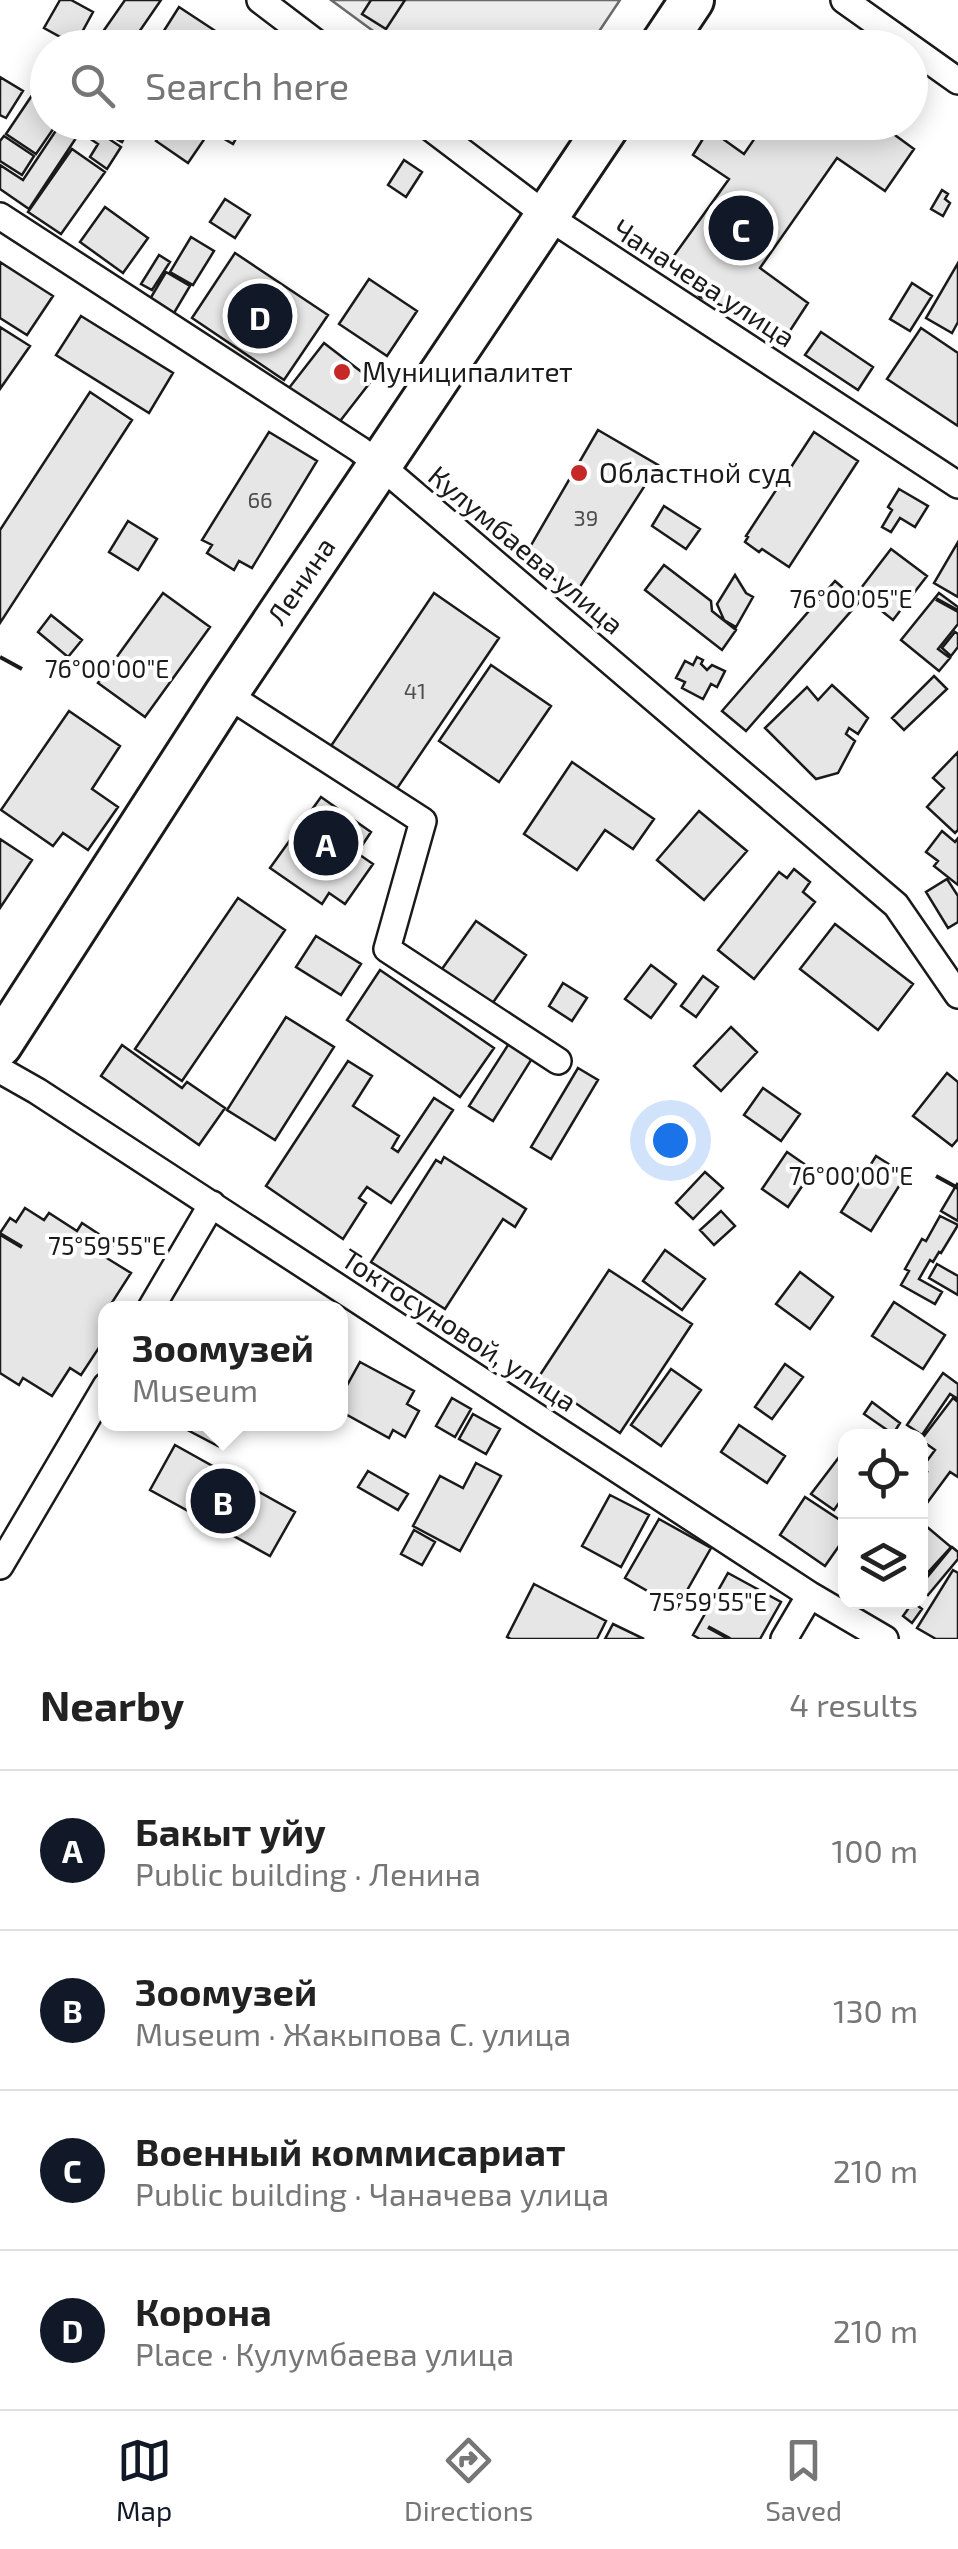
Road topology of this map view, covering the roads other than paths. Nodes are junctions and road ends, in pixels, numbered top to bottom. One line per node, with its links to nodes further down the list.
1 (260, 0): 4 (street)
2 (692, 0): 5 (main road)
3 (844, 0): 6 (street)
4 (299, 30)
5 (672, 30)
6 (886, 30)
7 (928, 60): 8 (street)
8 (958, 81)
9 (447, 140): 12 (street, Чаначева улица)
10 (598, 140): 12 (main road, Ленина)
11 (0, 216): 13 (street, Кулумбаева улица)
12 (547, 216): 13 (main road, Ленина); 14 (street, Чаначева улица)
13 (380, 465): 15 (main road, Ленина); 16 (street, Кулумбаева улица)
14 (958, 485)
15 (226, 694): 17 (main road, Ленина); 18 (street)
16 (958, 995)
17 (0, 1045)
18 (558, 1061)
19 (0, 1070): 20 (street, Токтосуновой, улица)
20 (212, 1204): 21 (street); 24 (street, Токтосуновой, улица)
21 (154, 1301)
22 (98, 1400): 23 (street)
23 (0, 1566)
24 (810, 1595): 25 (street); 26 (street, Токтосуновой, улица)
25 (784, 1639)
26 (885, 1639)

